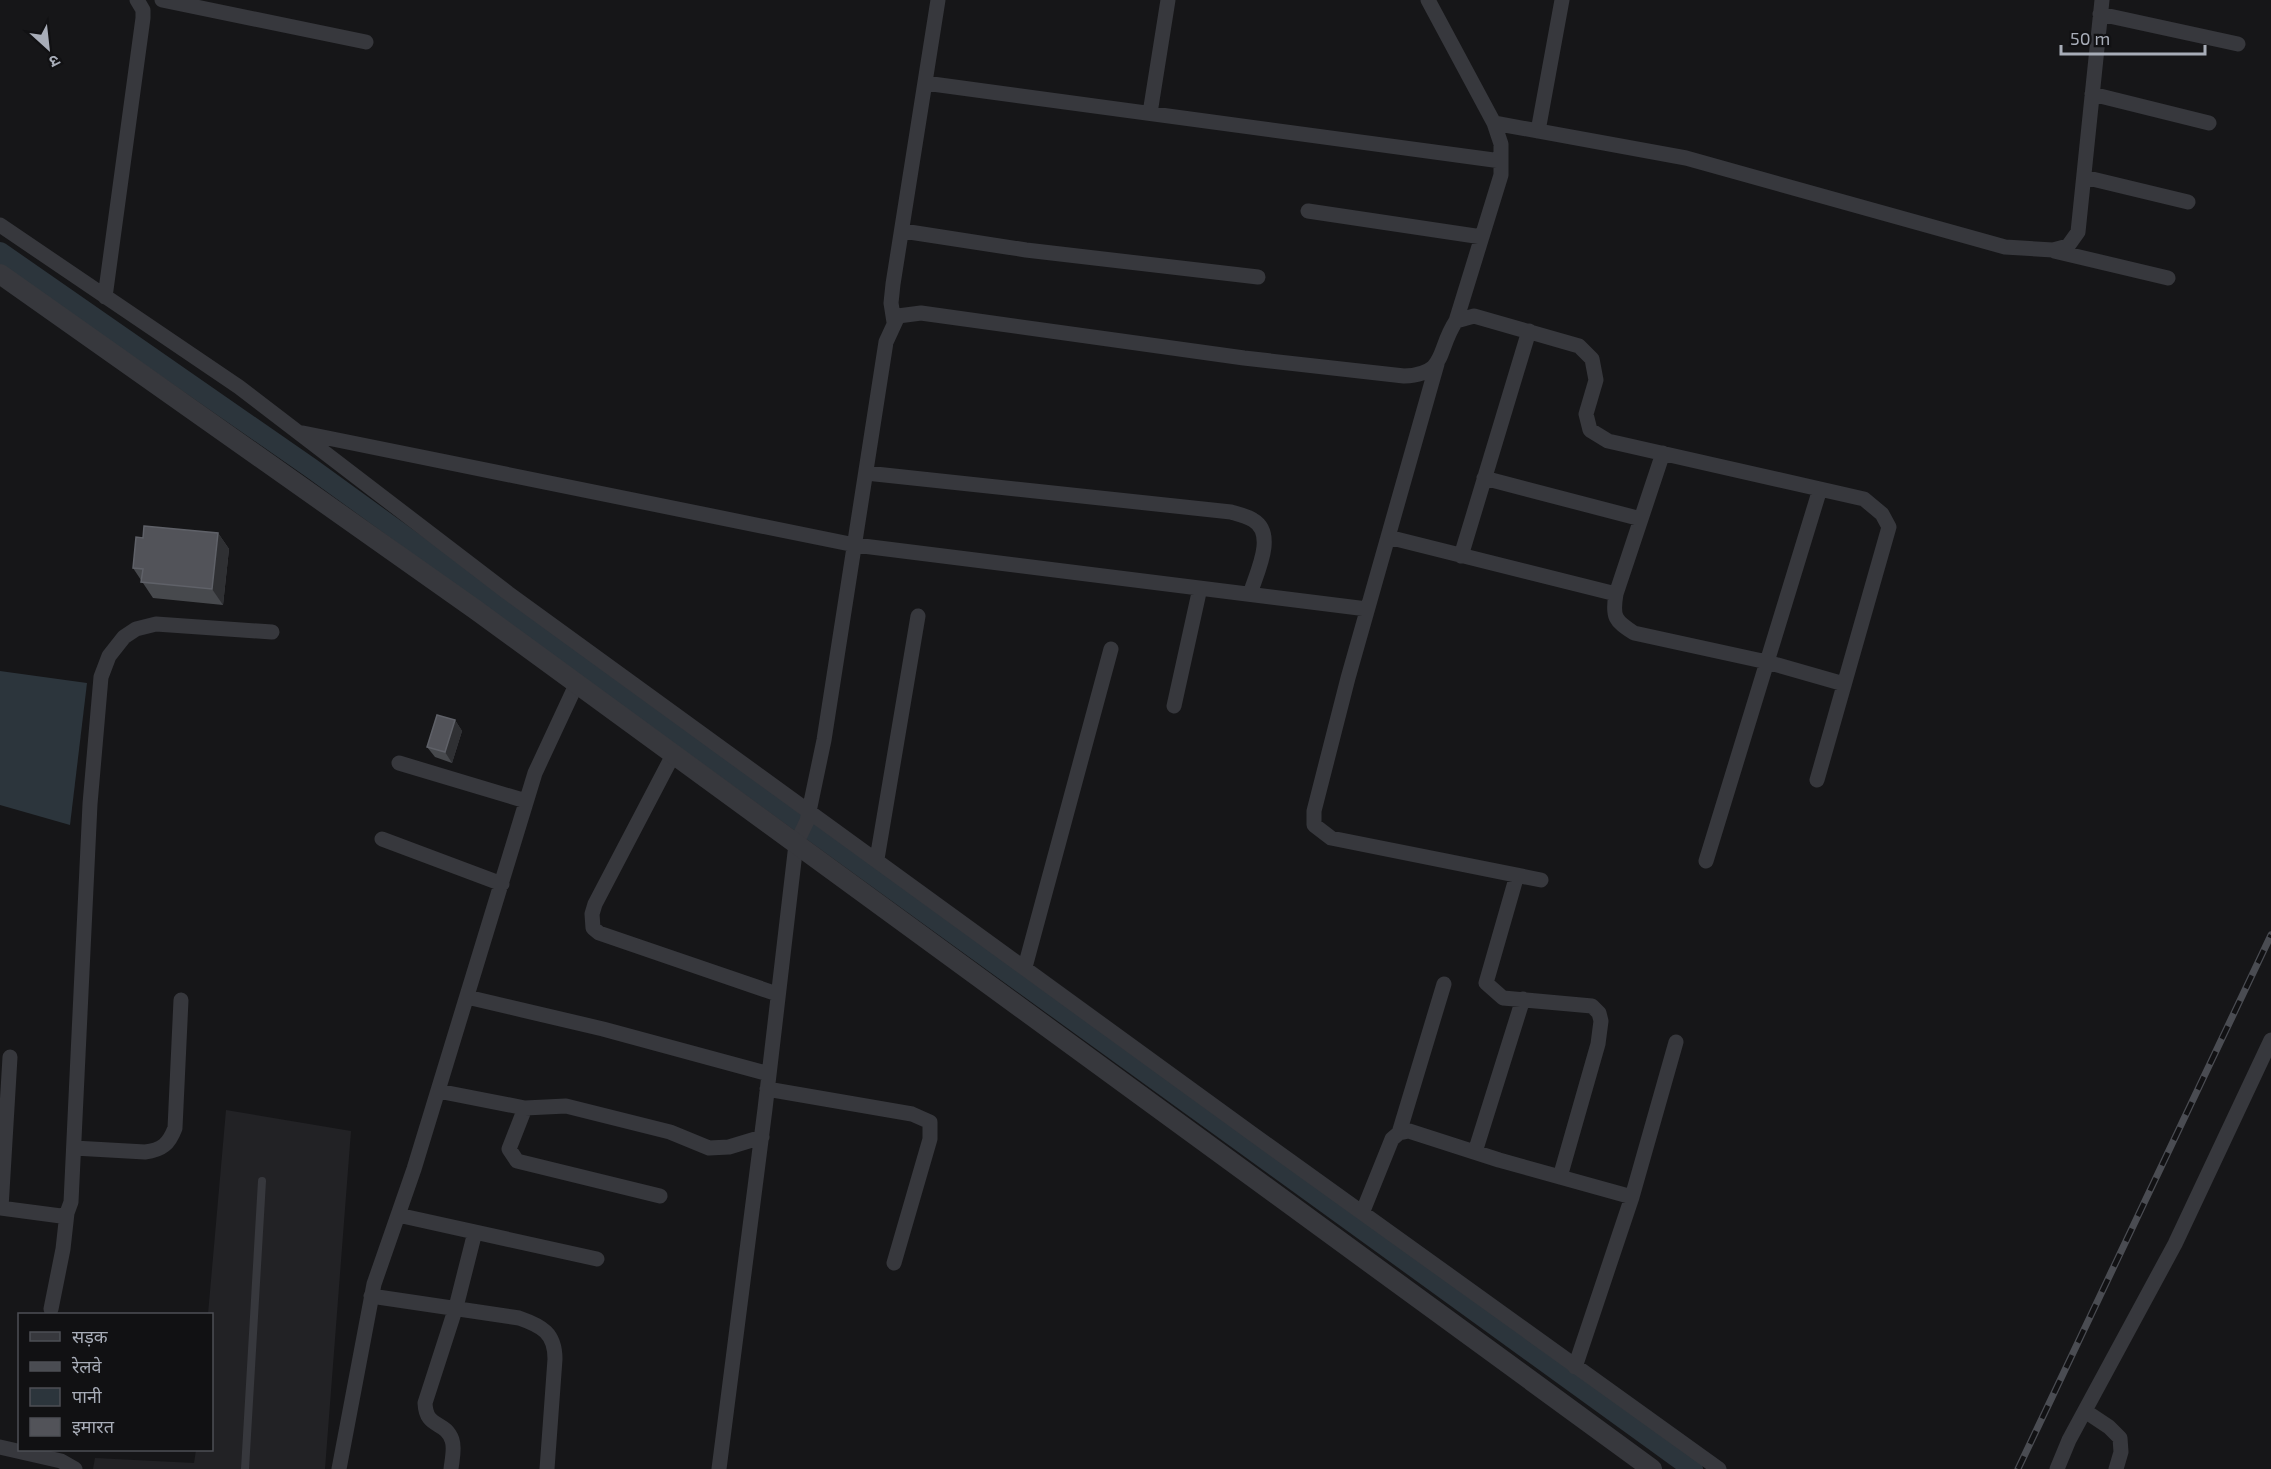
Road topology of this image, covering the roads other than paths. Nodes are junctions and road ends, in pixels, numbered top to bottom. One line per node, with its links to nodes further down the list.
1 (137, 0): 27 (street)
2 (162, 0): 8 (street)
3 (938, 0): 10 (street)
4 (1168, 0): 12 (street)
5 (1428, 0): 13 (street)
6 (1562, 0): 15 (street)
7 (2101, 7): 9 (street); 11 (street)
8 (366, 42)
9 (2238, 44)
10 (925, 83): 12 (street); 21 (street)
11 (2092, 94): 14 (street); 17 (street)
12 (1150, 113): 16 (street)
13 (1494, 123): 15 (street); 16 (street)
14 (2209, 123)
15 (1538, 131): 23 (street)
16 (1501, 161): 22 (street)
17 (2084, 177): 18 (street); 23 (street)
18 (2188, 202)
19 (1308, 211): 22 (street)
20 (0, 225): 27 (street)
21 (903, 231): 25 (street); 29 (street)
22 (1482, 237): 28 (street)
23 (2053, 250): 26 (street)
24 (0, 274): 49 (street)
25 (1258, 277)
26 (2168, 278)
27 (105, 297): 32 (street)
28 (1456, 321): 30 (street); 31 (street)
29 (894, 322): 31 (street); 34 (street)
30 (1529, 331): 33 (street); 35 (street)
31 (1437, 364): 38 (street)
32 (298, 432): 39 (street); 56 (street)
33 (1663, 453): 36 (street); 37 (street)
34 (866, 473): 39 (street); 42 (street)
35 (1484, 477): 37 (street); 40 (street)
36 (1820, 489): 48 (street); 50 (street)
37 (1641, 519): 43 (street)
38 (1388, 537): 40 (street); 44 (street)
39 (855, 545): 41 (street); 56 (street)
40 (1461, 556): 43 (street)
41 (1200, 588): 42 (street); 51 (street)
42 (1250, 594): 44 (street)
43 (1616, 594): 48 (street)
44 (1367, 609): 61 (street)
45 (918, 616): 59 (street)
46 (272, 632): 78 (street)
47 (1110, 649): 64 (street)
48 (1767, 662): 50 (street); 60 (street)
49 (576, 684): 52 (street); 55 (street)
50 (1844, 684): 54 (street)
51 (1174, 706)
52 (673, 755): 58 (street); 66 (street)
53 (399, 763): 55 (street)
54 (1817, 780)
55 (526, 801): 63 (street)
56 (808, 816): 58 (street); 59 (street)
57 (382, 839): 63 (street)
58 (797, 840): 66 (street); 103 (street)
59 (877, 859): 64 (street)
60 (1706, 861)
61 (1517, 875): 62 (street); 68 (street)
62 (1541, 880)
63 (502, 884): 67 (street)
64 (1025, 967): 85 (street)
65 (1444, 984): 76 (street)
66 (777, 994): 73 (street)
67 (467, 998): 73 (street); 74 (street)
68 (1523, 999): 79 (street); 80 (street)
69 (181, 1000): 78 (street)
70 (2271, 1040): 95 (street)
71 (1676, 1042): 83 (street)
72 (10, 1057): 84 (street)
73 (768, 1081): 77 (street); 90 (street)
74 (438, 1091): 75 (street); 87 (street)
75 (525, 1108): 77 (street); 82 (street)
76 (1399, 1133): 79 (street); 85 (street)
77 (762, 1137): 102 (street)
78 (74, 1148): 86 (street)
79 (1475, 1152): 80 (street)
80 (1560, 1177): 83 (street)
81 (261, 1181): 97 (lane)
82 (660, 1196)
83 (1632, 1197): 94 (street)
84 (1, 1208): 86 (street)
85 (1363, 1211): 94 (street)
86 (67, 1213): 93 (street)
87 (398, 1215): 88 (street); 91 (street)
88 (475, 1232): 89 (street); 92 (street)
89 (597, 1259)
90 (894, 1263)
91 (371, 1296): 92 (street); 99 (street)
92 (456, 1307): 100 (street); 101 (street)
93 (51, 1309)
94 (1575, 1367): 104 (street)
95 (2085, 1411): 105 (street); 106 (street)
96 (0, 1447): 98 (street)
97 (243, 1467)
98 (75, 1469)
99 (339, 1469)
100 (451, 1469)
101 (547, 1469)
102 (718, 1469)
103 (1652, 1469)
104 (1719, 1469)
105 (2057, 1469)
106 (2116, 1469)

